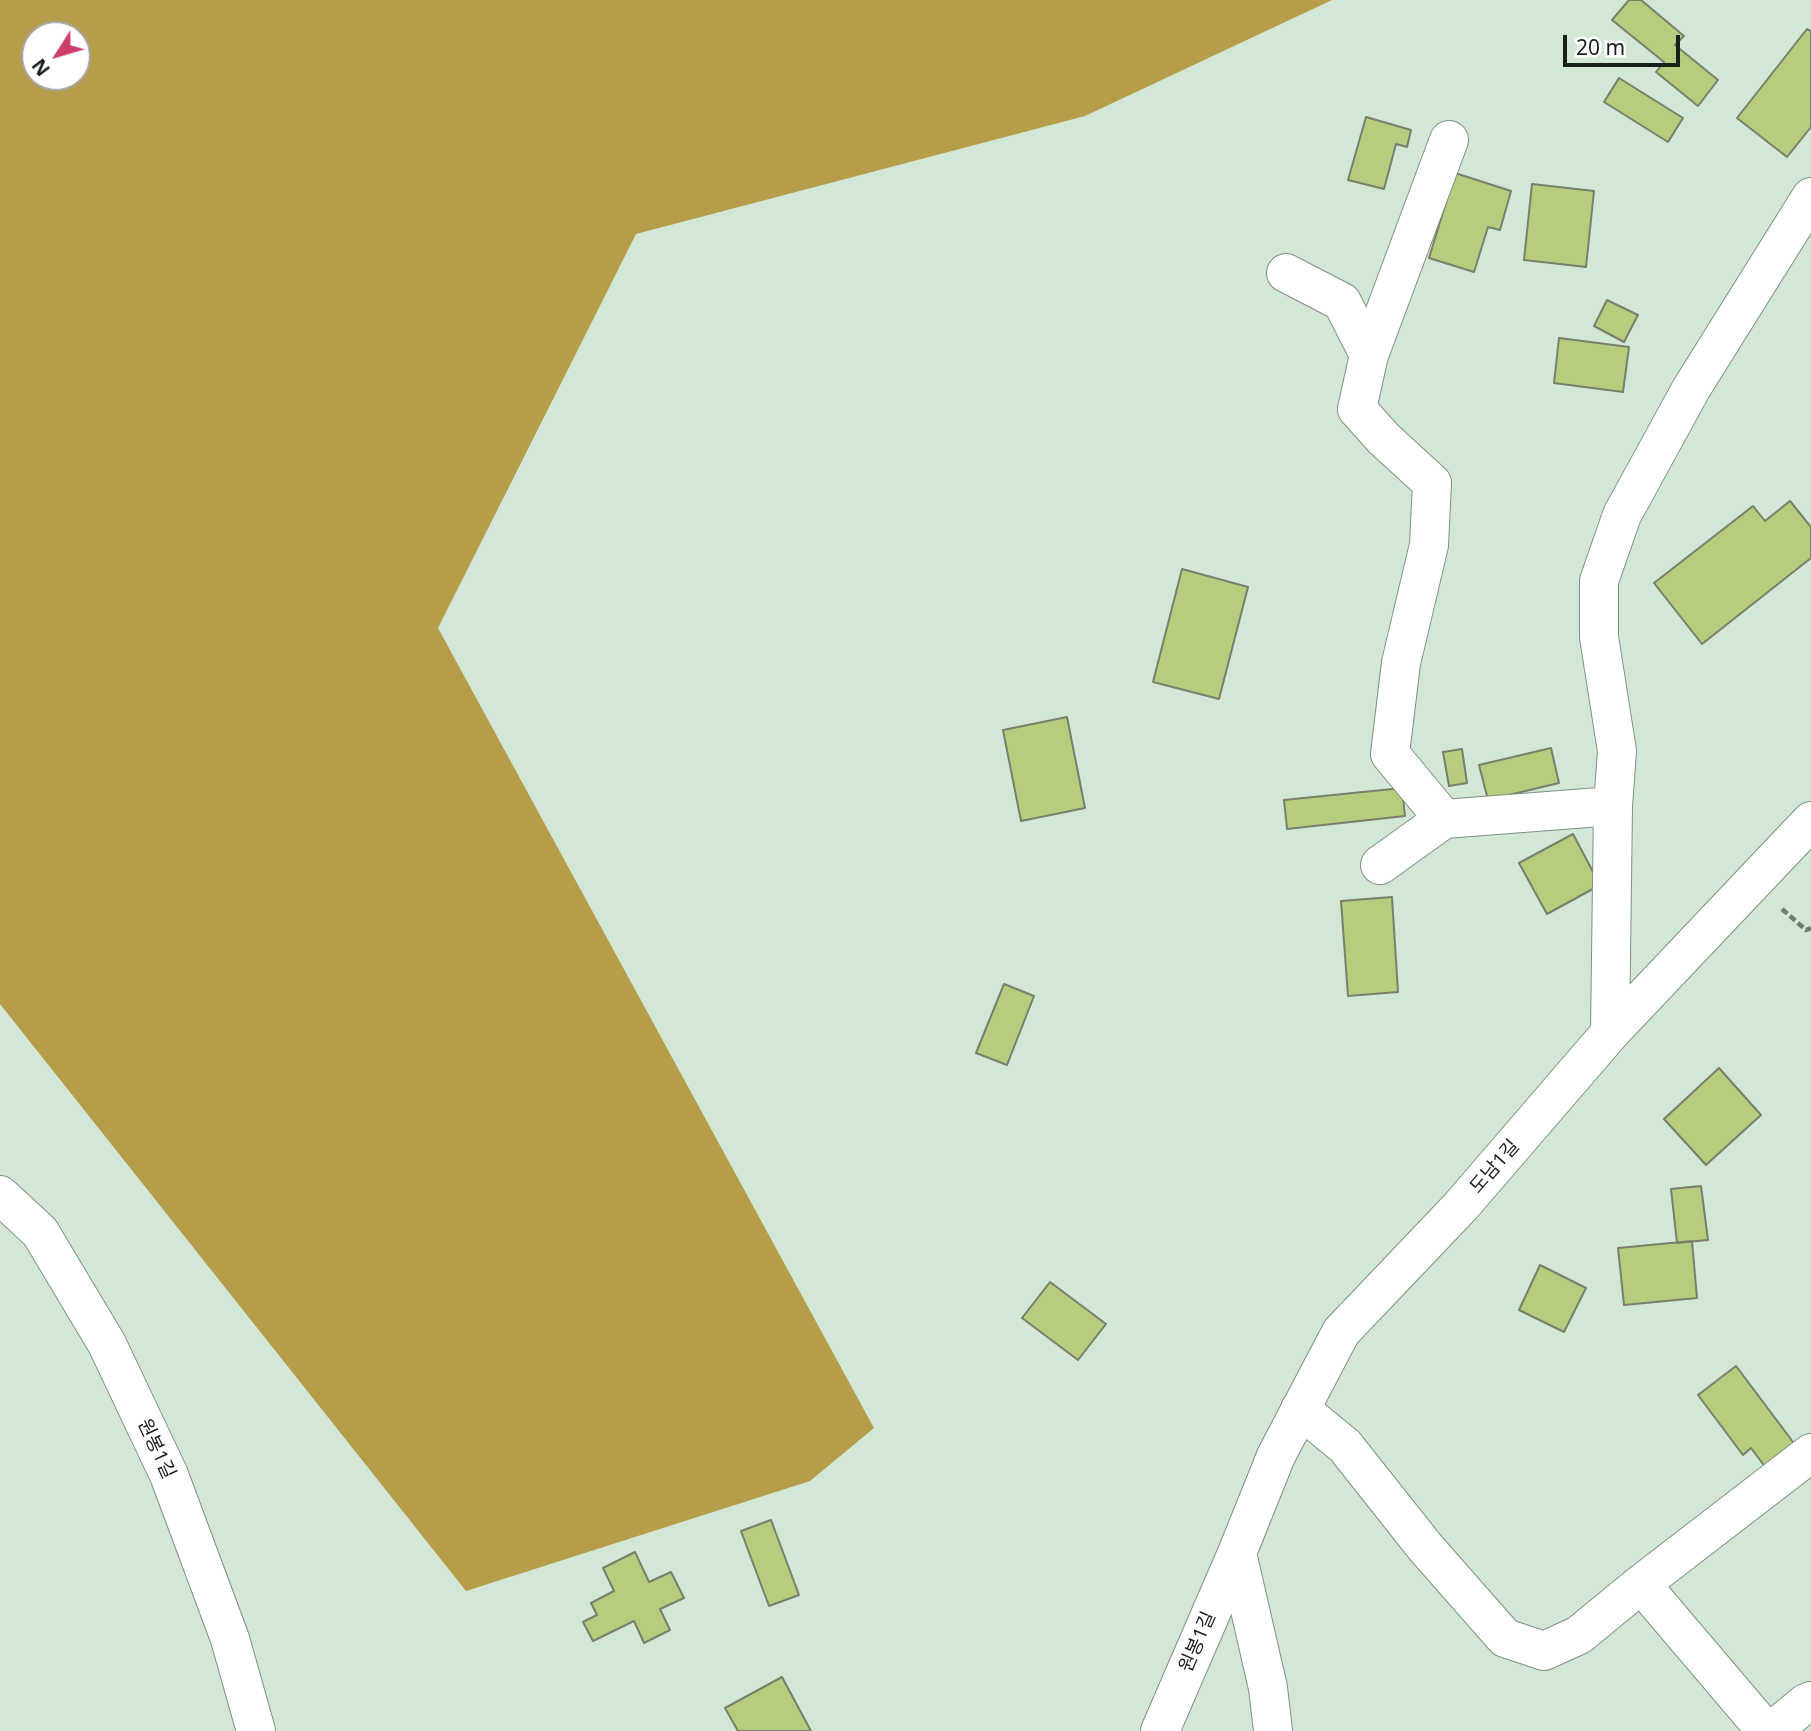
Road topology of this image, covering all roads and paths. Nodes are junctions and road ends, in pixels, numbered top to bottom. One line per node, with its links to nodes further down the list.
1 (1449, 140): 4 (street)
2 (1811, 197): 5 (street)
3 (1286, 273): 4 (street)
4 (1369, 355): 6 (street)
5 (1613, 806): 6 (street); 9 (street)
6 (1444, 818): 8 (street)
7 (1811, 821): 9 (street, 도남1길)
8 (1380, 864)
9 (1610, 1033): 11 (street, 도남1길)
10 (0, 1195): 16 (street, 원봉1길)
11 (1300, 1409): 13 (street, 도남1길); 14 (street)
12 (1811, 1452): 14 (street)
13 (1237, 1553): 17 (street, 원봉1길); 18 (street)
14 (1641, 1584): 19 (street)
15 (1811, 1701): 20 (street)
16 (256, 1731)
17 (1160, 1731)
18 (1273, 1731)
19 (1766, 1731)
20 (1772, 1731)

